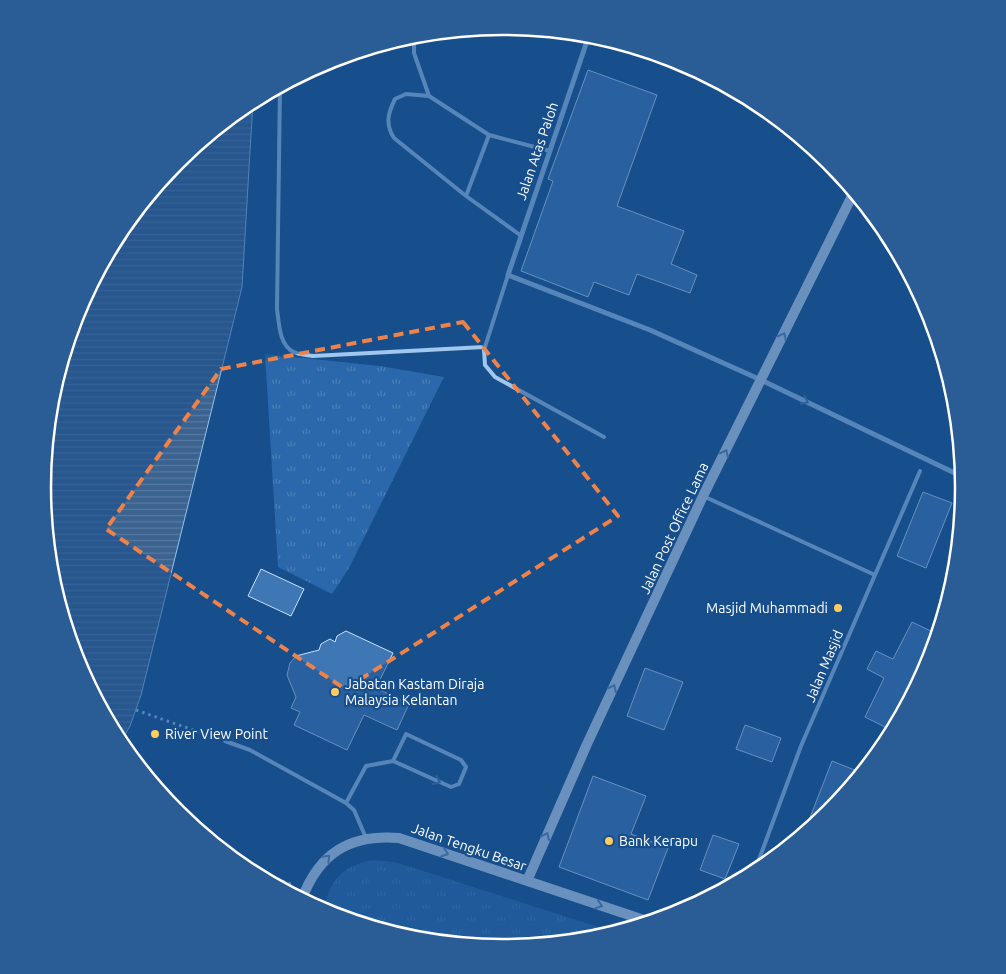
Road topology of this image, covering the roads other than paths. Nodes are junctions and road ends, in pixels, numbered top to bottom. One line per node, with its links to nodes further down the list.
1 (585, 43): 6 (street, Jalan Atas Paloh)
2 (414, 44): 4 (lane)
3 (280, 94): 11 (lane)
4 (429, 96): 5 (lane); 7 (lane)
5 (490, 135): 6 (lane); 7 (lane)
6 (550, 151): 9 (street, Jalan Atas Paloh)
7 (466, 196): 9 (lane)
8 (851, 198): 12 (main road, Jalan Post Office Lama, one-way to 8)
9 (520, 235): 10 (street, Jalan Atas Paloh)
10 (508, 276): 11 (lane); 12 (street)
11 (484, 347): 13 (lane)
12 (761, 380): 15 (street, one-way to 15); 16 (main road, Jalan Post Office Lama, one-way to 12)
13 (604, 437)
14 (920, 471): 17 (lane, Jalan Masjid)
15 (955, 473)
16 (703, 496): 17 (lane); 23 (main road, Jalan Post Office Lama, one-way to 16)
17 (875, 576): 22 (lane, Jalan Masjid)
18 (225, 741): 20 (lane)
19 (393, 761): 19 (lane, one-way to 19); 20 (lane)
20 (346, 802): 21 (lane)
21 (366, 838): 23 (main road, Jalan Tengku Besar, one-way to 23); 24 (main road, Jalan Tengku Besar, one-way to 21)
22 (759, 859)
23 (527, 881): 25 (main road, Jalan Tengku Besar, one-way to 25)
24 (304, 893)
25 (638, 918)

